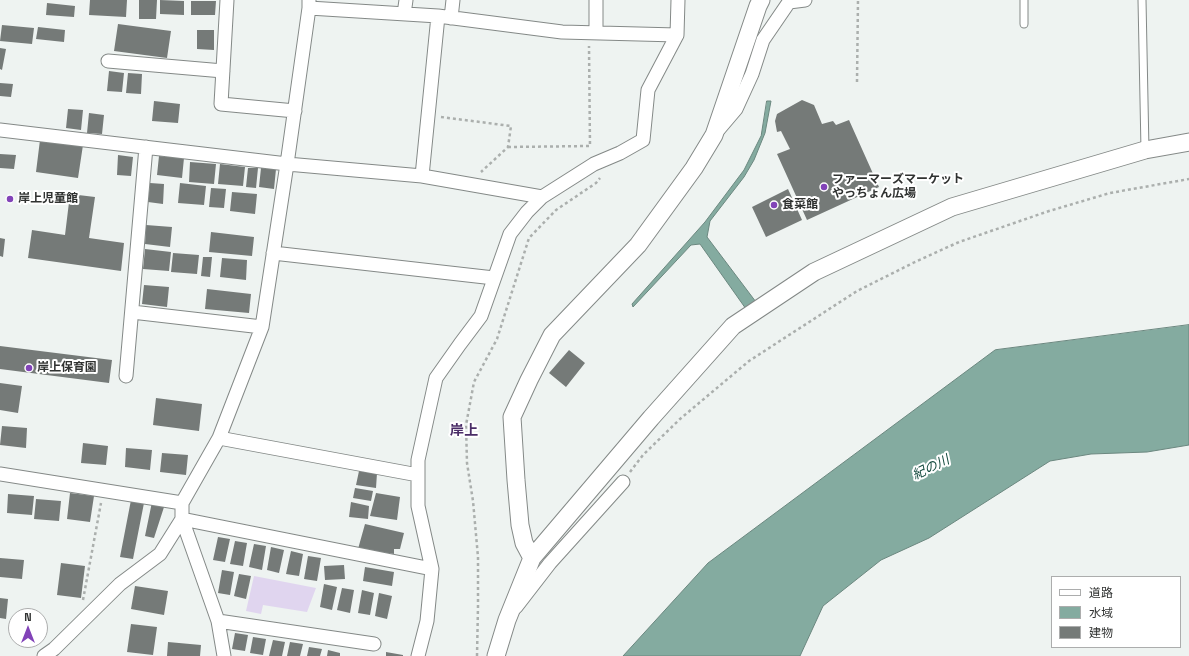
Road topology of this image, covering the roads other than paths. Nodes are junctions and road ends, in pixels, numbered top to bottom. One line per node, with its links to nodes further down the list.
1 (227, 0): 17 (street)
2 (406, 0): 11 (street)
3 (453, 0): 12 (street)
4 (596, 0): 14 (street)
5 (678, 0): 15 (street)
6 (761, 0): 20 (street)
7 (806, 0): 20 (street)
8 (1024, 0): 13 (lane)
9 (1142, 0): 23 (lane)
10 (309, 4): 11 (street); 18 (street)
11 (404, 14): 12 (street)
12 (444, 17): 14 (street); 25 (street)
13 (1024, 24)
14 (592, 33): 15 (street)
15 (677, 35): 26 (street)
16 (108, 61): 17 (street)
17 (223, 71): 18 (street)
18 (295, 112): 24 (street)
19 (0, 130): 22 (street)
20 (714, 135): 38 (street)
21 (1189, 142): 23 (street)
22 (146, 147): 24 (street); 29 (street)
23 (1145, 150): 38 (street)
24 (287, 164): 25 (street); 27 (street)
25 (422, 176): 26 (street)
26 (542, 197): 28 (street)
27 (273, 253): 28 (street); 30 (street)
28 (494, 278): 34 (street)
29 (132, 312): 30 (street); 31 (street)
30 (262, 327): 32 (street)
31 (126, 376)
32 (219, 438): 34 (street); 36 (street)
33 (0, 474): 36 (street)
34 (418, 475): 39 (street)
35 (623, 482): 40 (street)
36 (182, 503): 37 (street)
37 (182, 519): 39 (street); 41 (street); 43 (street)
38 (532, 558): 40 (street)
39 (432, 569): 45 (street)
40 (507, 620): 46 (street)
41 (218, 621): 42 (street); 44 (street)
42 (374, 644)
43 (44, 656)
44 (224, 656)
45 (418, 656)
46 (496, 656)

